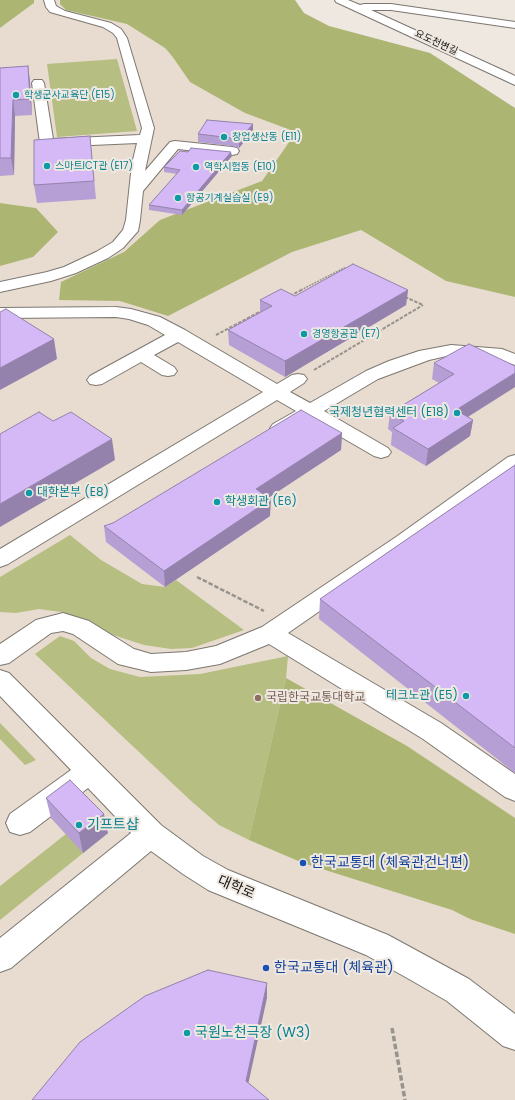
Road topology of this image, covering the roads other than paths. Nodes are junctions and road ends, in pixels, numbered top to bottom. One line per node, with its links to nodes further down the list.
1 (50, 0): 7 (street)
2 (340, 0): 3 (street, 요도천변길)
3 (355, 7): 4 (street, 요도천변길); 5 (street, 요도천변길)
4 (515, 25)
5 (515, 81)
6 (38, 83): 7 (street)
7 (145, 139): 9 (street)
8 (232, 151): 9 (street)
9 (135, 192): 10 (street)
10 (0, 287)
11 (0, 313): 12 (street)
12 (179, 334): 13 (street); 18 (street)
13 (142, 355): 15 (street); 17 (street)
14 (515, 360): 19 (street)
15 (168, 371)
16 (298, 379): 18 (street)
17 (96, 380)
18 (277, 392): 19 (street); 23 (street)
19 (310, 410): 20 (street); 21 (street)
20 (262, 439)
21 (381, 452)
22 (515, 461): 24 (street)
23 (0, 559)
24 (268, 622): 25 (street); 28 (street)
25 (0, 656)
26 (0, 680): 27 (street, 대학로)
27 (90, 771): 29 (street); 30 (street, 대학로)
28 (515, 789)
29 (20, 823)
30 (150, 834): 31 (street); 32 (street, 대학로)
31 (0, 957)
32 (515, 1034)

